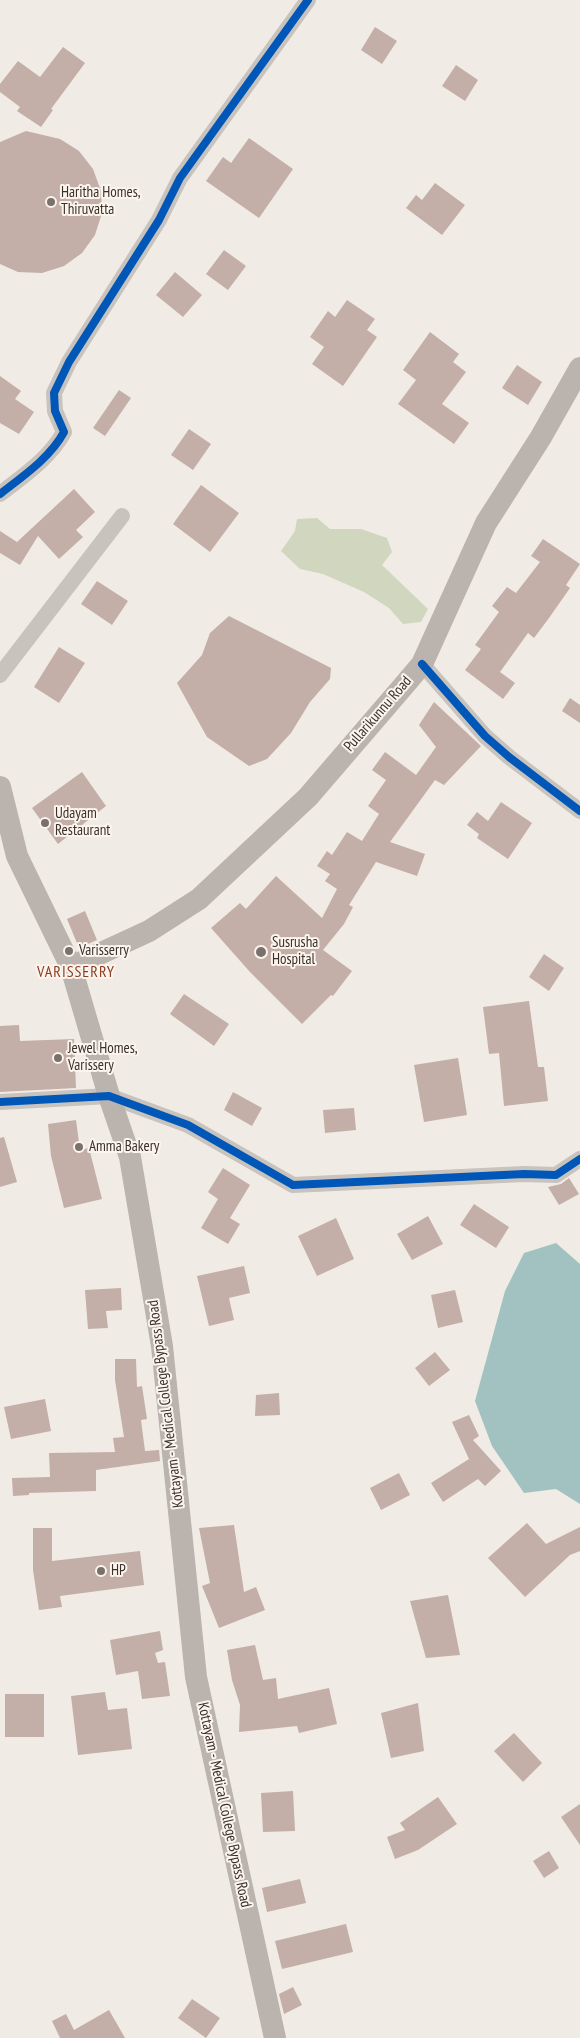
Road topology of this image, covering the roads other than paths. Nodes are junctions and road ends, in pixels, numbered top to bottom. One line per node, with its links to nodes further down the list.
1 (308, 0): 3 (street)
2 (580, 368): 5 (main road, Pullarikunnu Road)
3 (0, 494)
4 (122, 516): 6 (street)
5 (422, 664): 8 (street); 9 (main road, Pullarikunnu Road)
6 (0, 675)
7 (0, 787): 9 (main road, Kottayam - Medical College Bypass Road)
8 (580, 811)
9 (72, 967): 10 (main road, Kottayam - Medical College Bypass Road)
10 (110, 1096): 11 (street); 12 (street); 13 (main road, Kottayam - Medical College Bypass Road)
11 (0, 1102)
12 (580, 1159)
13 (275, 2038)

